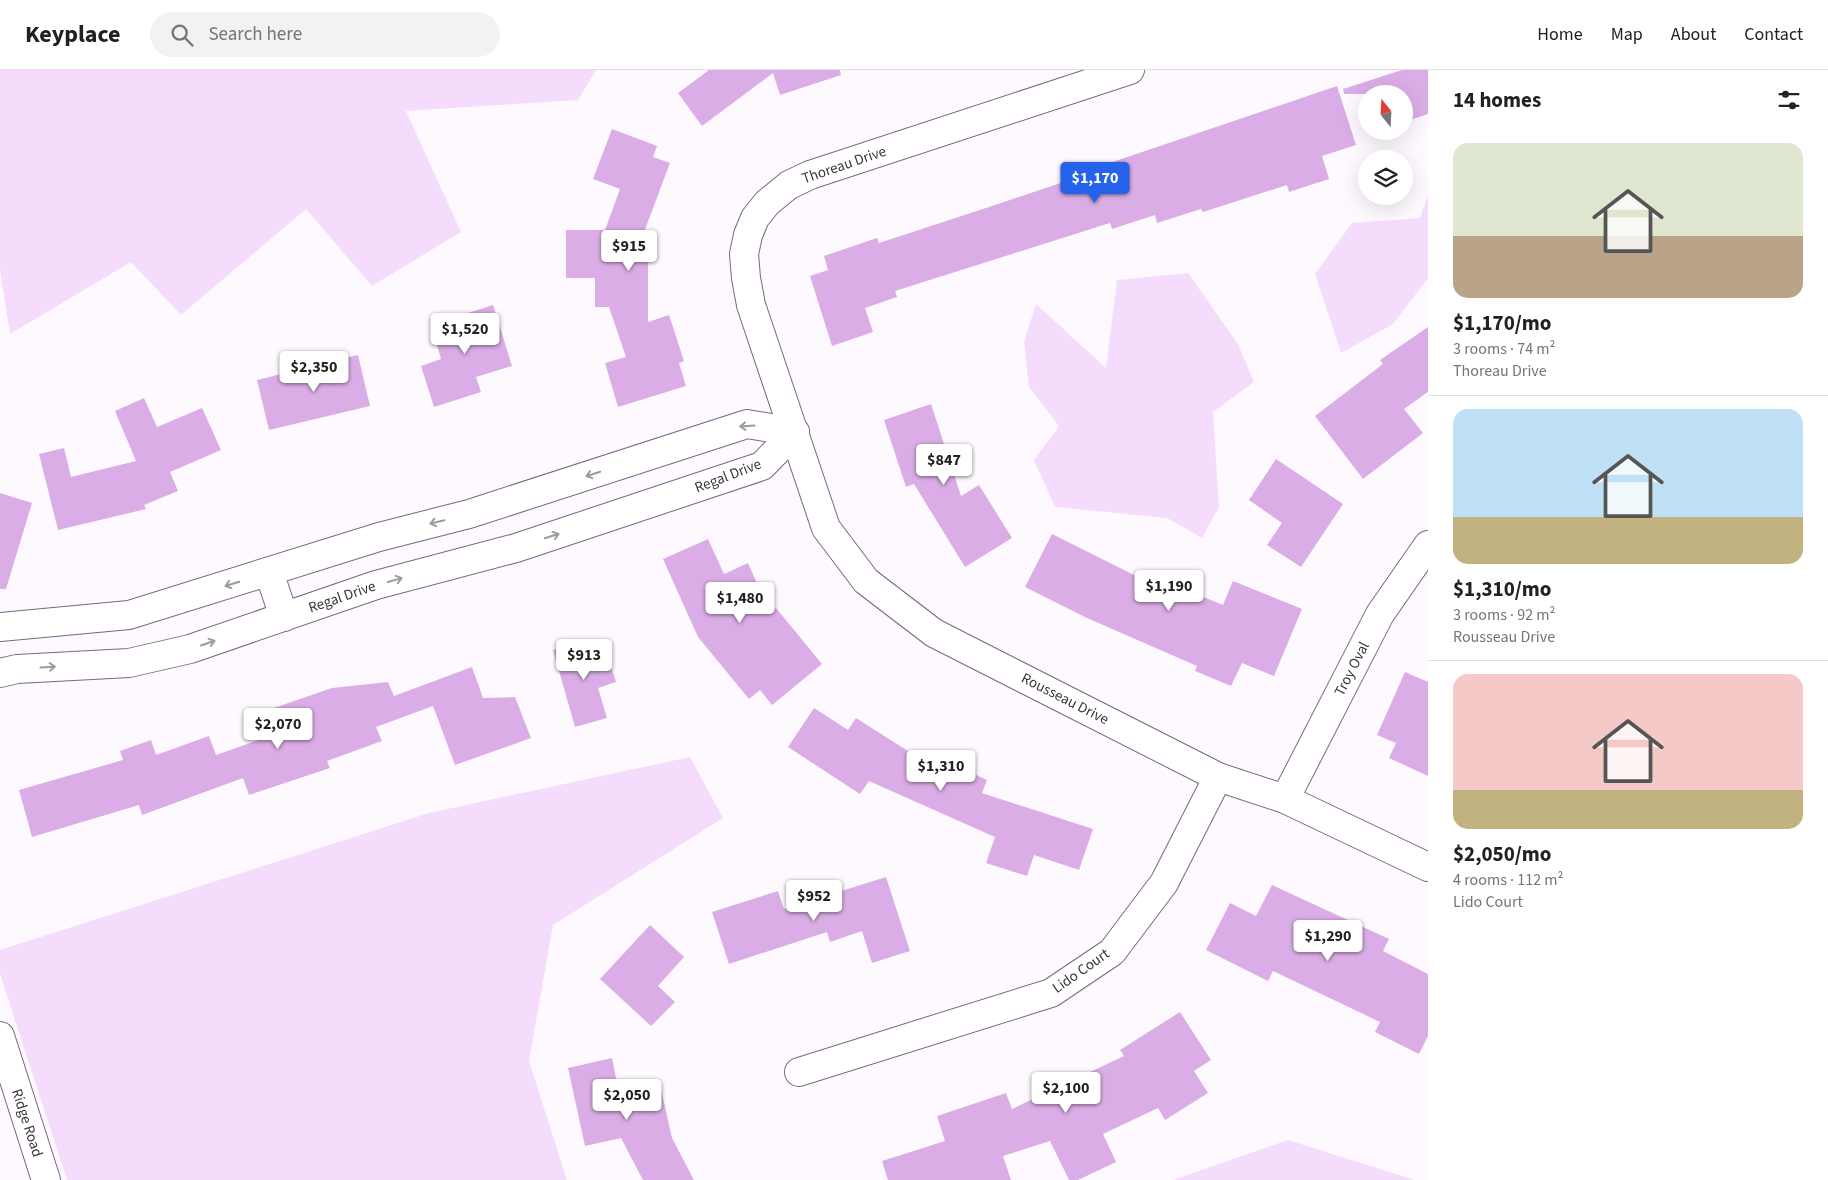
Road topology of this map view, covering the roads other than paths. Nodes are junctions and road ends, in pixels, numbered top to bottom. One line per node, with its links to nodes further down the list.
1 (1130, 70): 2 (street, Thoreau Drive)
2 (795, 432): 4 (street, one-way to 4); 5 (street, Regal Drive, one-way to 2); 8 (street, Rousseau Drive)
3 (1428, 545): 9 (street, Troy Oval)
4 (269, 572): 5 (street); 6 (street, one-way to 6)
5 (284, 617): 7 (street, Regal Drive, one-way to 5)
6 (0, 627)
7 (0, 673)
8 (1218, 777): 9 (street, Rousseau Drive); 12 (street, Lido Court)
9 (1285, 799): 10 (street, Rousseau Drive)
10 (1428, 866)
11 (0, 1036): 13 (street, Ridge Road)
12 (799, 1072)
13 (46, 1180)

